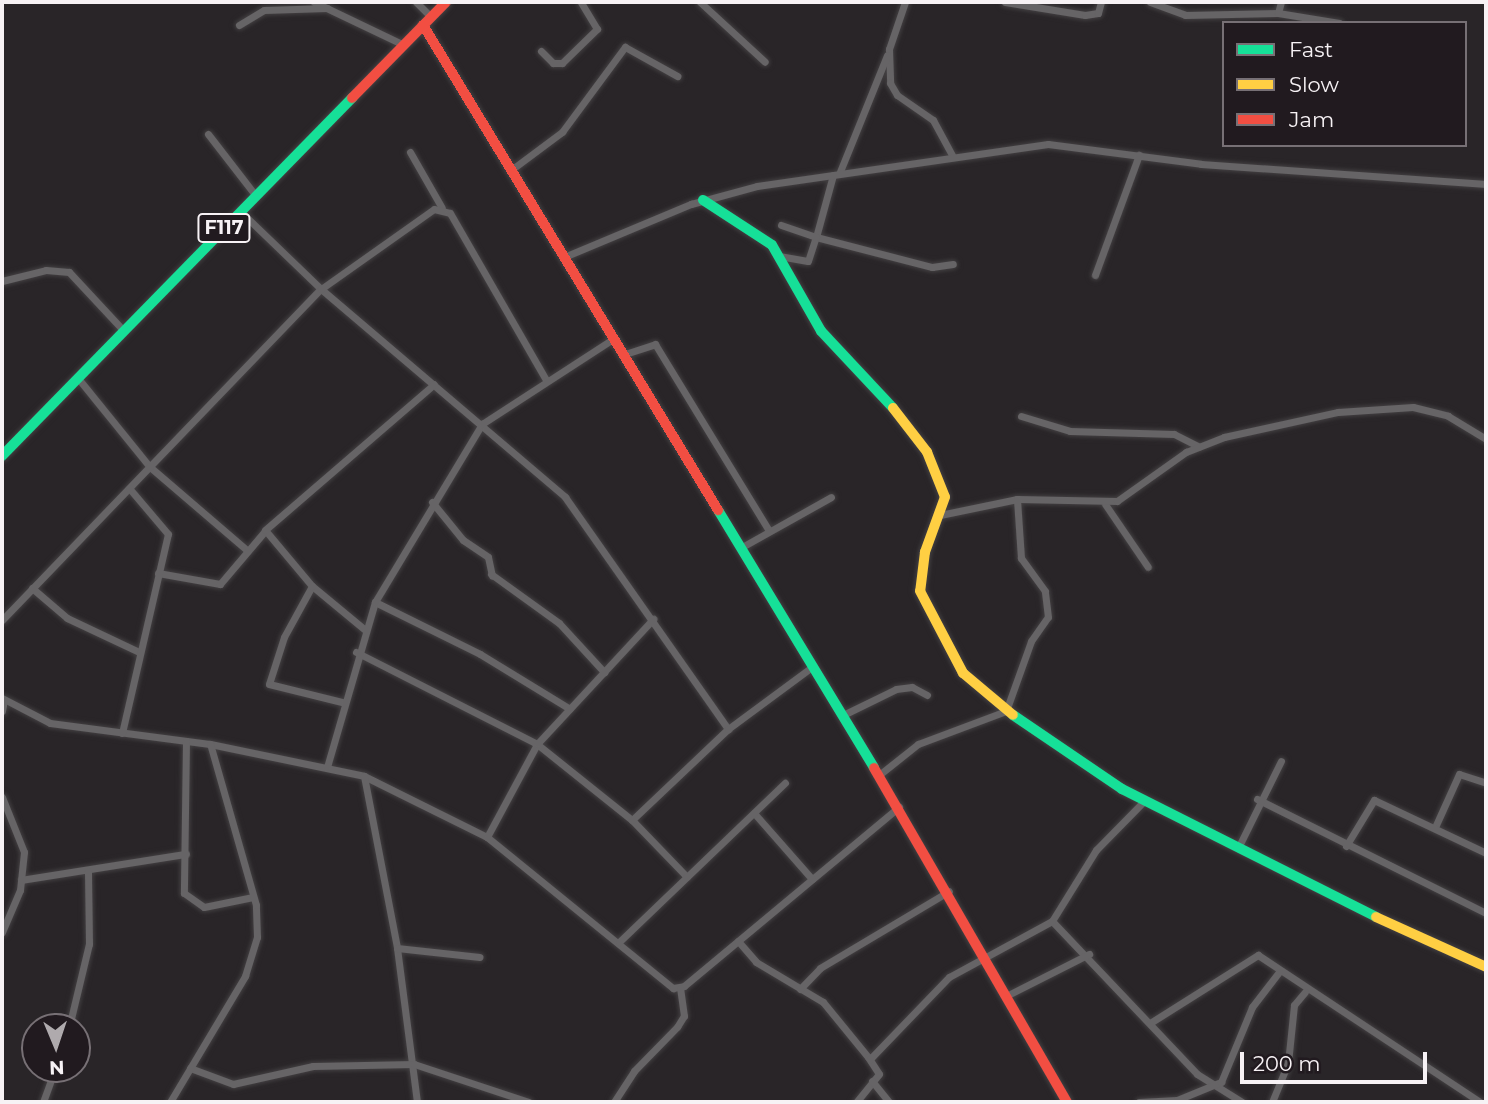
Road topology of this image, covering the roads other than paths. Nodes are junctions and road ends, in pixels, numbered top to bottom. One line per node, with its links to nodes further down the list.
1 (314, 2): 11 (street)
2 (416, 2): 13 (street)
3 (446, 2): 13 (street, F117)
4 (581, 2): 19 (street)
5 (905, 2): 18 (street)
6 (1005, 2): 7 (street)
7 (1101, 2)
8 (1150, 2): 12 (street)
9 (1282, 2): 12 (street)
10 (697, 3): 20 (street)
11 (331, 7): 15 (street); 17 (street)
12 (1278, 13): 14 (street)
13 (431, 17): 16 (street, F117)
14 (1327, 21)
15 (239, 25)
16 (423, 25): 17 (street, F117); 26 (street)
17 (404, 45): 29 (street, F117)
18 (889, 49): 25 (street); 27 (street)
19 (541, 51)
20 (765, 62)
21 (677, 76): 26 (street)
22 (208, 134): 29 (street)
23 (410, 152): 31 (street)
24 (1139, 155): 25 (street); 28 (street); 38 (street)
25 (953, 157): 27 (street)
26 (511, 170): 36 (street)
27 (836, 174): 30 (street); 34 (street)
28 (1486, 184)
29 (256, 196): 32 (street, F117)
30 (703, 200): 35 (street); 36 (street)
31 (442, 208): 40 (street); 45 (street)
32 (240, 211): 40 (street); 41 (street, F117)
33 (781, 225): 34 (street)
34 (816, 237): 35 (street); 37 (street)
35 (779, 256): 58 (street)
36 (564, 257): 42 (street)
37 (953, 264)
38 (1095, 275)
39 (2, 281): 41 (street)
40 (321, 289): 46 (street); 52 (street)
41 (123, 330): 44 (street, F117)
42 (613, 339): 43 (street); 45 (street)
43 (625, 354): 60 (street); 61 (street)
44 (78, 377): 51 (street, F117); 52 (street)
45 (547, 380): 48 (street)
46 (434, 384): 48 (street); 59 (street)
47 (1021, 416): 50 (street)
48 (482, 424): 56 (street); 69 (street)
49 (1486, 439): 50 (street)
50 (1199, 447): 57 (street)
51 (2, 456)
52 (150, 467): 53 (street); 62 (street)
53 (129, 488): 64 (street); 66 (street)
54 (831, 497): 60 (street)
55 (1017, 499): 57 (street); 58 (street); 80 (street)
56 (432, 502): 67 (street); 74 (street)
57 (1105, 504): 63 (street)
58 (940, 516): 80 (street)
59 (265, 531): 62 (street); 65 (street)
60 (769, 531): 61 (street)
61 (742, 547): 73 (street)
62 (247, 550): 64 (street)
63 (1148, 567)
64 (158, 573): 71 (street)
65 (312, 586): 70 (street); 77 (street)
66 (32, 588): 68 (street); 71 (street)
67 (375, 602): 70 (street); 78 (street)
68 (2, 620)
69 (653, 620): 74 (street); 82 (street)
70 (364, 629): 72 (street)
71 (139, 652): 83 (street)
72 (356, 652): 77 (street); 86 (street)
73 (813, 666): 81 (street); 82 (street)
74 (604, 672): 78 (street)
75 (927, 695): 81 (street)
76 (3, 699): 79 (street); 83 (street)
77 (342, 702): 88 (street)
78 (570, 709): 86 (street)
79 (2, 710)
80 (1006, 711): 89 (street); 95 (street)
81 (843, 715): 89 (street)
82 (728, 729): 98 (street)
83 (122, 733): 84 (street)
84 (186, 741): 85 (street); 104 (street)
85 (211, 744): 88 (street); 110 (street)
86 (537, 744): 98 (street); 100 (street)
87 (1281, 761): 94 (street)
88 (327, 767): 90 (street)
89 (880, 775): 96 (street)
90 (364, 776): 100 (street); 116 (street)
91 (785, 783): 97 (street)
92 (1486, 783): 99 (street)
93 (2, 797): 107 (street)
94 (1257, 799): 101 (street); 102 (street)
95 (1144, 801): 102 (street); 112 (street)
96 (899, 807): 108 (street); 109 (street)
97 (754, 813): 106 (street); 108 (street)
98 (632, 820): 106 (street)
99 (1436, 825): 101 (street); 103 (street)
100 (488, 837): 115 (street)
101 (1346, 846): 111 (street)
102 (1238, 848): 120 (street)
103 (1486, 853)
104 (186, 854): 105 (street); 110 (street)
105 (88, 871): 107 (street); 126 (street)
106 (687, 877): 115 (street)
107 (22, 880): 113 (street)
108 (812, 880): 114 (street)
109 (949, 891): 117 (street); 123 (street)
110 (253, 897): 130 (street)
111 (1486, 913)
112 (1052, 921): 117 (street); 118 (street)
113 (2, 932)
114 (738, 941): 122 (street); 123 (street)
115 (619, 942): 122 (street)
116 (397, 948): 119 (street); 129 (street)
117 (986, 954): 125 (street); 128 (street)
118 (1089, 954): 125 (street); 127 (street)
119 (480, 957)
120 (1486, 967)
121 (1279, 972): 124 (street); 127 (street); 134 (street)
122 (680, 988): 140 (street)
123 (800, 989): 128 (street)
124 (1306, 992): 146 (street); 147 (street)
125 (1008, 995): 143 (street)
126 (72, 1013)
127 (1150, 1023): 131 (street)
128 (870, 1059): 132 (street)
129 (414, 1064): 130 (street); 138 (street); 139 (street)
130 (190, 1068): 137 (street)
131 (1197, 1074): 134 (street); 135 (street)
132 (872, 1081): 141 (street); 142 (street)
133 (50, 1083): 136 (street)
134 (1215, 1085): 135 (street); 145 (street)
135 (1199, 1093): 144 (street)
136 (43, 1102)
137 (170, 1102)
138 (417, 1102)
139 (529, 1102)
140 (614, 1102)
141 (856, 1102)
142 (889, 1102)
143 (1067, 1102)
144 (1139, 1102)
145 (1241, 1102)
146 (1272, 1102)
147 (1480, 1102)

